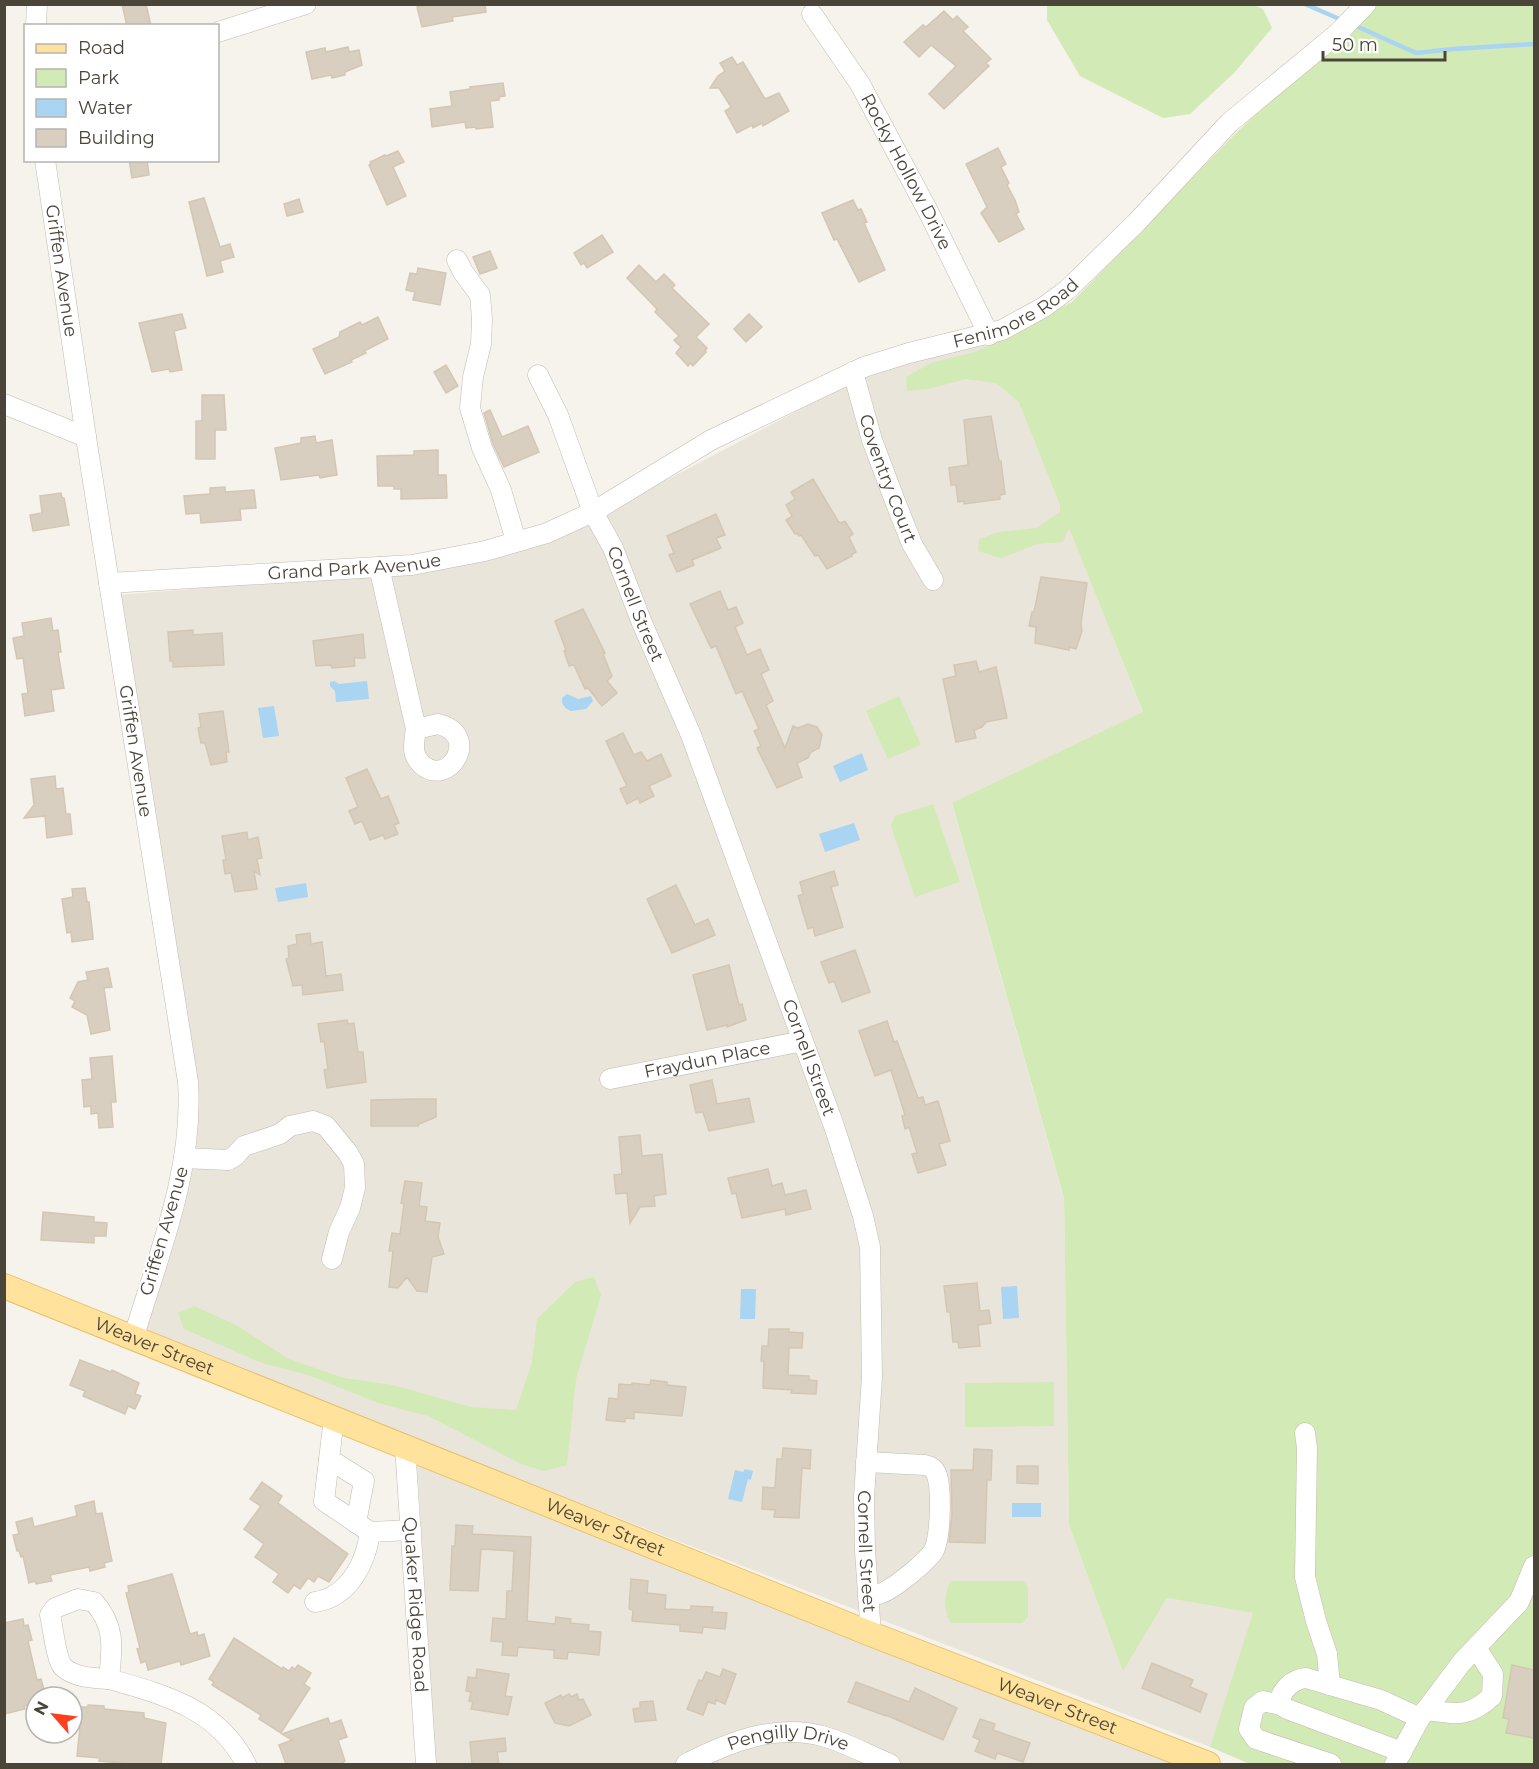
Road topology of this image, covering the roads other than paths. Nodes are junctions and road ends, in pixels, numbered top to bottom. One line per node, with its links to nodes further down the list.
1 (37, 4): 5 (street)
2 (306, 4): 6 (street)
3 (1363, 7): 9 (street, Fenimore Road)
4 (812, 15): 9 (street, Rocky Hollow Drive)
5 (36, 24)
6 (219, 32)
7 (45, 162): 13 (street, Griffen Avenue)
8 (457, 260): 15 (street)
9 (989, 335): 10 (street, Fenimore Road)
10 (853, 372): 14 (street, Fenimore Road); 17 (street, Coventry Court)
11 (538, 375): 14 (street, Cornell Street)
12 (4, 404): 13 (street)
13 (86, 437): 18 (street, Griffen Avenue)
14 (593, 512): 15 (street, Grand Park Avenue); 20 (street, Cornell Street)
15 (516, 541): 16 (street, Grand Park Avenue)
16 (379, 567): 18 (street, Grand Park Avenue); 19 (street)
17 (933, 580)
18 (109, 583): 22 (street, Griffen Avenue)
19 (416, 729)
20 (803, 1041): 21 (street, Fraydun Place); 30 (street, Cornell Street)
21 (610, 1079)
22 (184, 1158): 23 (street); 25 (street, Griffen Avenue)
23 (332, 1260)
24 (4, 1286): 25 (main road, Weaver Street)
25 (133, 1339): 26 (main road, Weaver Street)
26 (334, 1418): 28 (main road, Weaver Street); 29 (street)
27 (1305, 1433): 39 (street)
28 (405, 1446): 32 (street, Quaker Ridge Road); 36 (main road, Weaver Street)
29 (329, 1459): 31 (street); 31 (street)
30 (866, 1462): 34 (street, Cornell Street); 34 (street)
31 (363, 1527): 32 (street); 35 (street)
32 (411, 1530): 45 (street, Quaker Ridge Road)
33 (1534, 1566): 37 (street)
34 (868, 1597): 36 (street, Cornell Street)
35 (315, 1602)
36 (871, 1634): 42 (main road, Weaver Street)
37 (1476, 1648): 41 (street); 41 (street)
38 (109, 1679): 44 (street)
39 (1330, 1685): 40 (street); 41 (street)
40 (1281, 1705): 43 (street); 49 (street)
41 (1423, 1714): 43 (street)
42 (1166, 1757): 48 (main road, Weaver Street)
43 (1398, 1758)
44 (246, 1764)
45 (426, 1764)
46 (686, 1764): 47 (street, Pengilly Drive)
47 (890, 1764)
48 (1208, 1764)
49 (1331, 1764)

